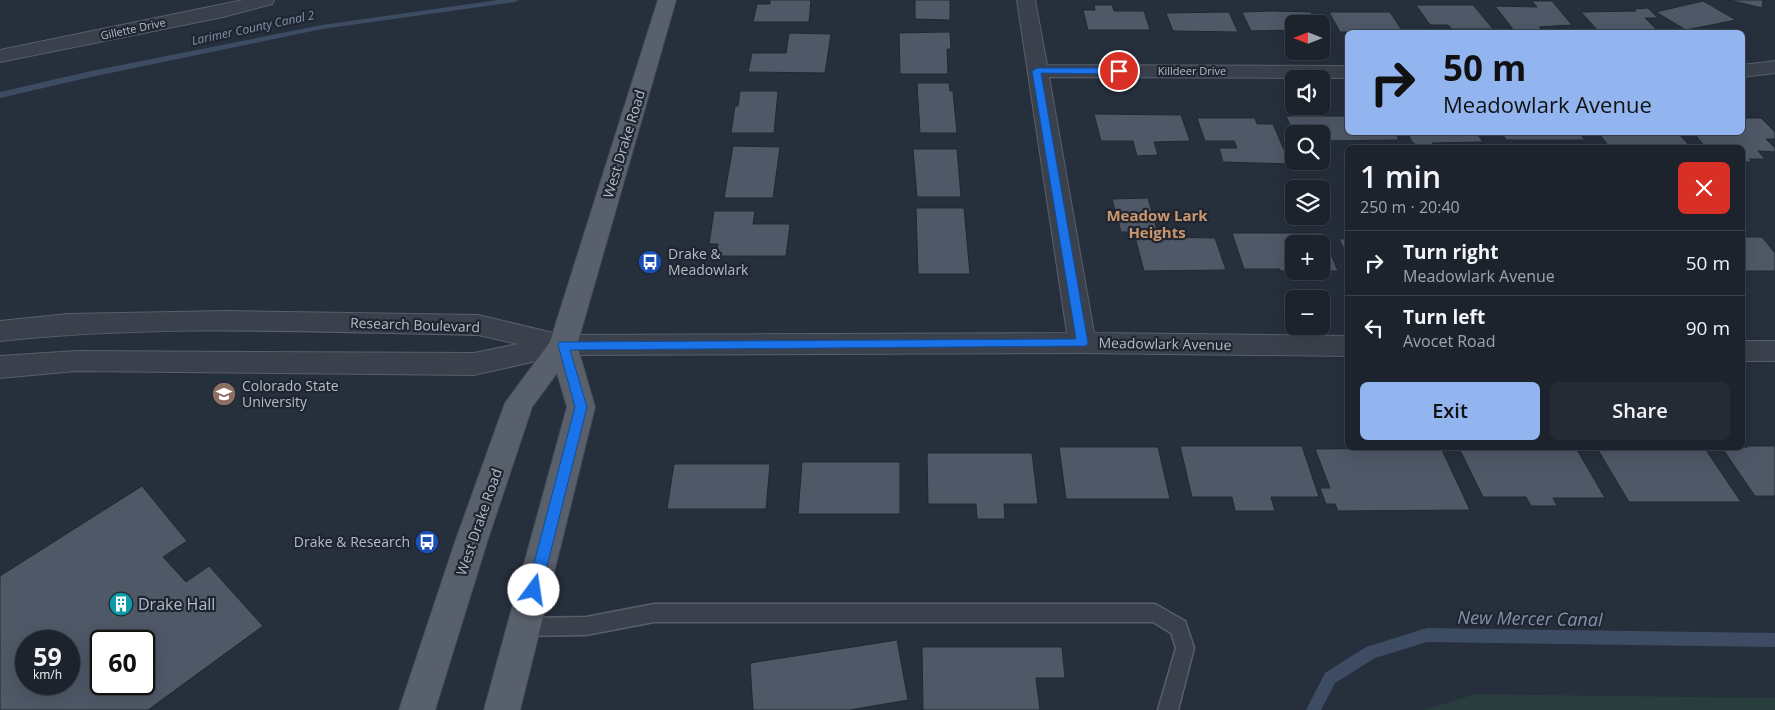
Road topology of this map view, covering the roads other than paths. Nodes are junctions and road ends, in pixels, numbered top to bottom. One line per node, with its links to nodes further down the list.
1 (265, 0): 4 (street, Gillette Drive)
2 (667, 0): 11 (main road, West Drake Road)
3 (1026, 0): 6 (street)
4 (0, 56)
5 (1775, 67): 7 (street)
6 (1037, 71): 8 (street, Killdeer Drive); 10 (street)
7 (1745, 71)
8 (1345, 72)
9 (0, 331): 11 (street, Research Boulevard)
10 (1082, 343): 11 (street, Meadowlark Avenue); 12 (street, Meadowlark Avenue)
11 (563, 345): 15 (street); 16 (main road); 17 (main road, West Drake Road)
12 (1345, 346)
13 (1745, 351): 14 (street)
14 (1775, 351)
15 (0, 367)
16 (525, 626): 18 (main road); 19 (lane)
17 (417, 710)
18 (502, 710)
19 (1168, 710)

